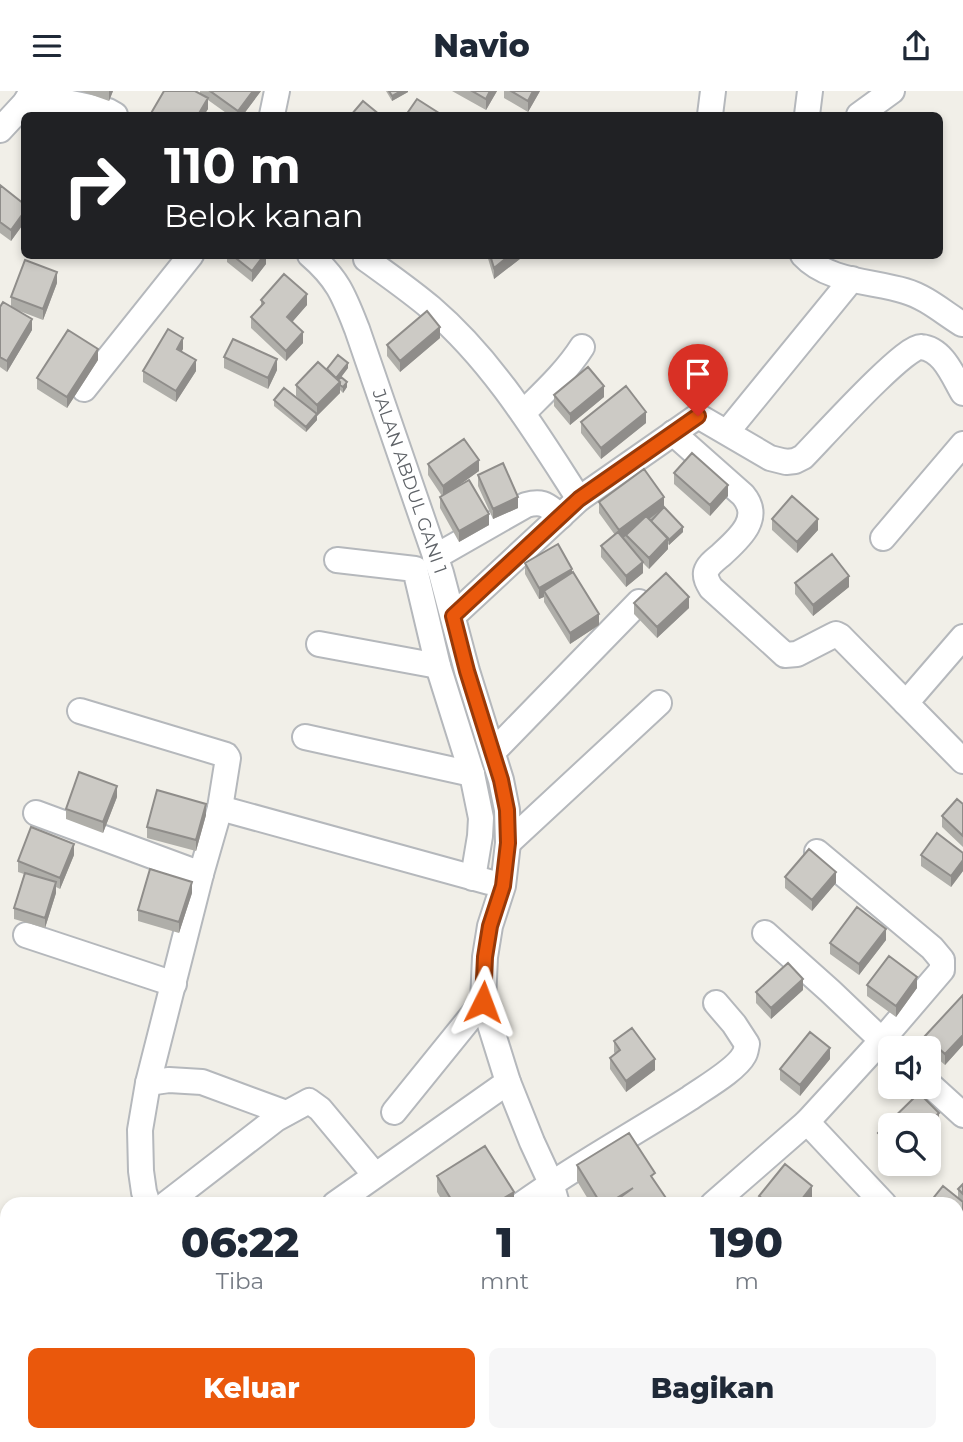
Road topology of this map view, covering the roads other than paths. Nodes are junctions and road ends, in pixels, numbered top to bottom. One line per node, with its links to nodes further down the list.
1 (276, 91): 7 (street)
2 (713, 91): 8 (street)
3 (810, 91): 9 (street)
4 (892, 91): 10 (street)
5 (28, 97): 6 (street); 11 (street)
6 (110, 112)
7 (272, 112)
8 (710, 112)
9 (807, 112)
10 (863, 112)
11 (1, 125)
12 (188, 259): 20 (street)
13 (359, 259): 16 (street)
14 (371, 259): 22 (street)
15 (806, 259): 17 (street)
16 (323, 266): 29 (street, JALAN ABDUL GANI 1)
17 (852, 279): 18 (street); 23 (street)
18 (963, 323)
19 (582, 347): 22 (street)
20 (84, 389)
21 (963, 393): 23 (street)
22 (523, 414): 26 (street)
23 (727, 432): 24 (street)
24 (673, 433): 26 (street); 37 (street)
25 (963, 444): 28 (street)
26 (579, 499): 27 (street)
27 (561, 516): 29 (street); 32 (street)
28 (883, 538)
29 (435, 557): 32 (street, JALAN ABDUL GANI 1)
30 (337, 560): 35 (street)
31 (639, 602): 40 (street)
32 (453, 616): 40 (street, JALAN ABDUL GANI 1)
33 (963, 638): 37 (street)
34 (319, 644): 35 (street)
35 (438, 666): 42 (street)
36 (659, 703): 45 (street)
37 (906, 703): 41 (street)
38 (80, 711): 43 (street)
39 (305, 737): 42 (street)
40 (493, 752): 45 (street, JALAN ABDUL GANI 1)
41 (963, 761)
42 (472, 774): 48 (street)
43 (220, 808): 47 (street); 48 (street)
44 (36, 813): 47 (street)
45 (508, 843): 49 (street, JALAN ABDUL GANI 1)
46 (817, 852): 56 (street)
47 (201, 874): 52 (street)
48 (472, 878): 49 (street)
49 (503, 886): 53 (street, JALAN ABDUL GANI 1)
50 (765, 933): 55 (street)
51 (26, 935): 52 (street)
52 (174, 983): 59 (street)
53 (483, 1002): 58 (street, JALAN ABDUL GANI 1); 62 (street)
54 (716, 1003): 66 (street)
55 (878, 1036)
56 (892, 1036)
57 (878, 1052): 64 (street)
58 (508, 1082): 65 (street); 66 (street, JALAN ABDUL GANI 1)
59 (148, 1083): 61 (street); 67 (street)
60 (941, 1095): 63 (street)
61 (286, 1112): 65 (street); 68 (street)
62 (394, 1112)
63 (963, 1115)
64 (807, 1122): 70 (street); 71 (street)
65 (375, 1175): 69 (street)
66 (554, 1194)
67 (146, 1197)
68 (175, 1197)
69 (345, 1197)
70 (721, 1197)
71 (877, 1197)

